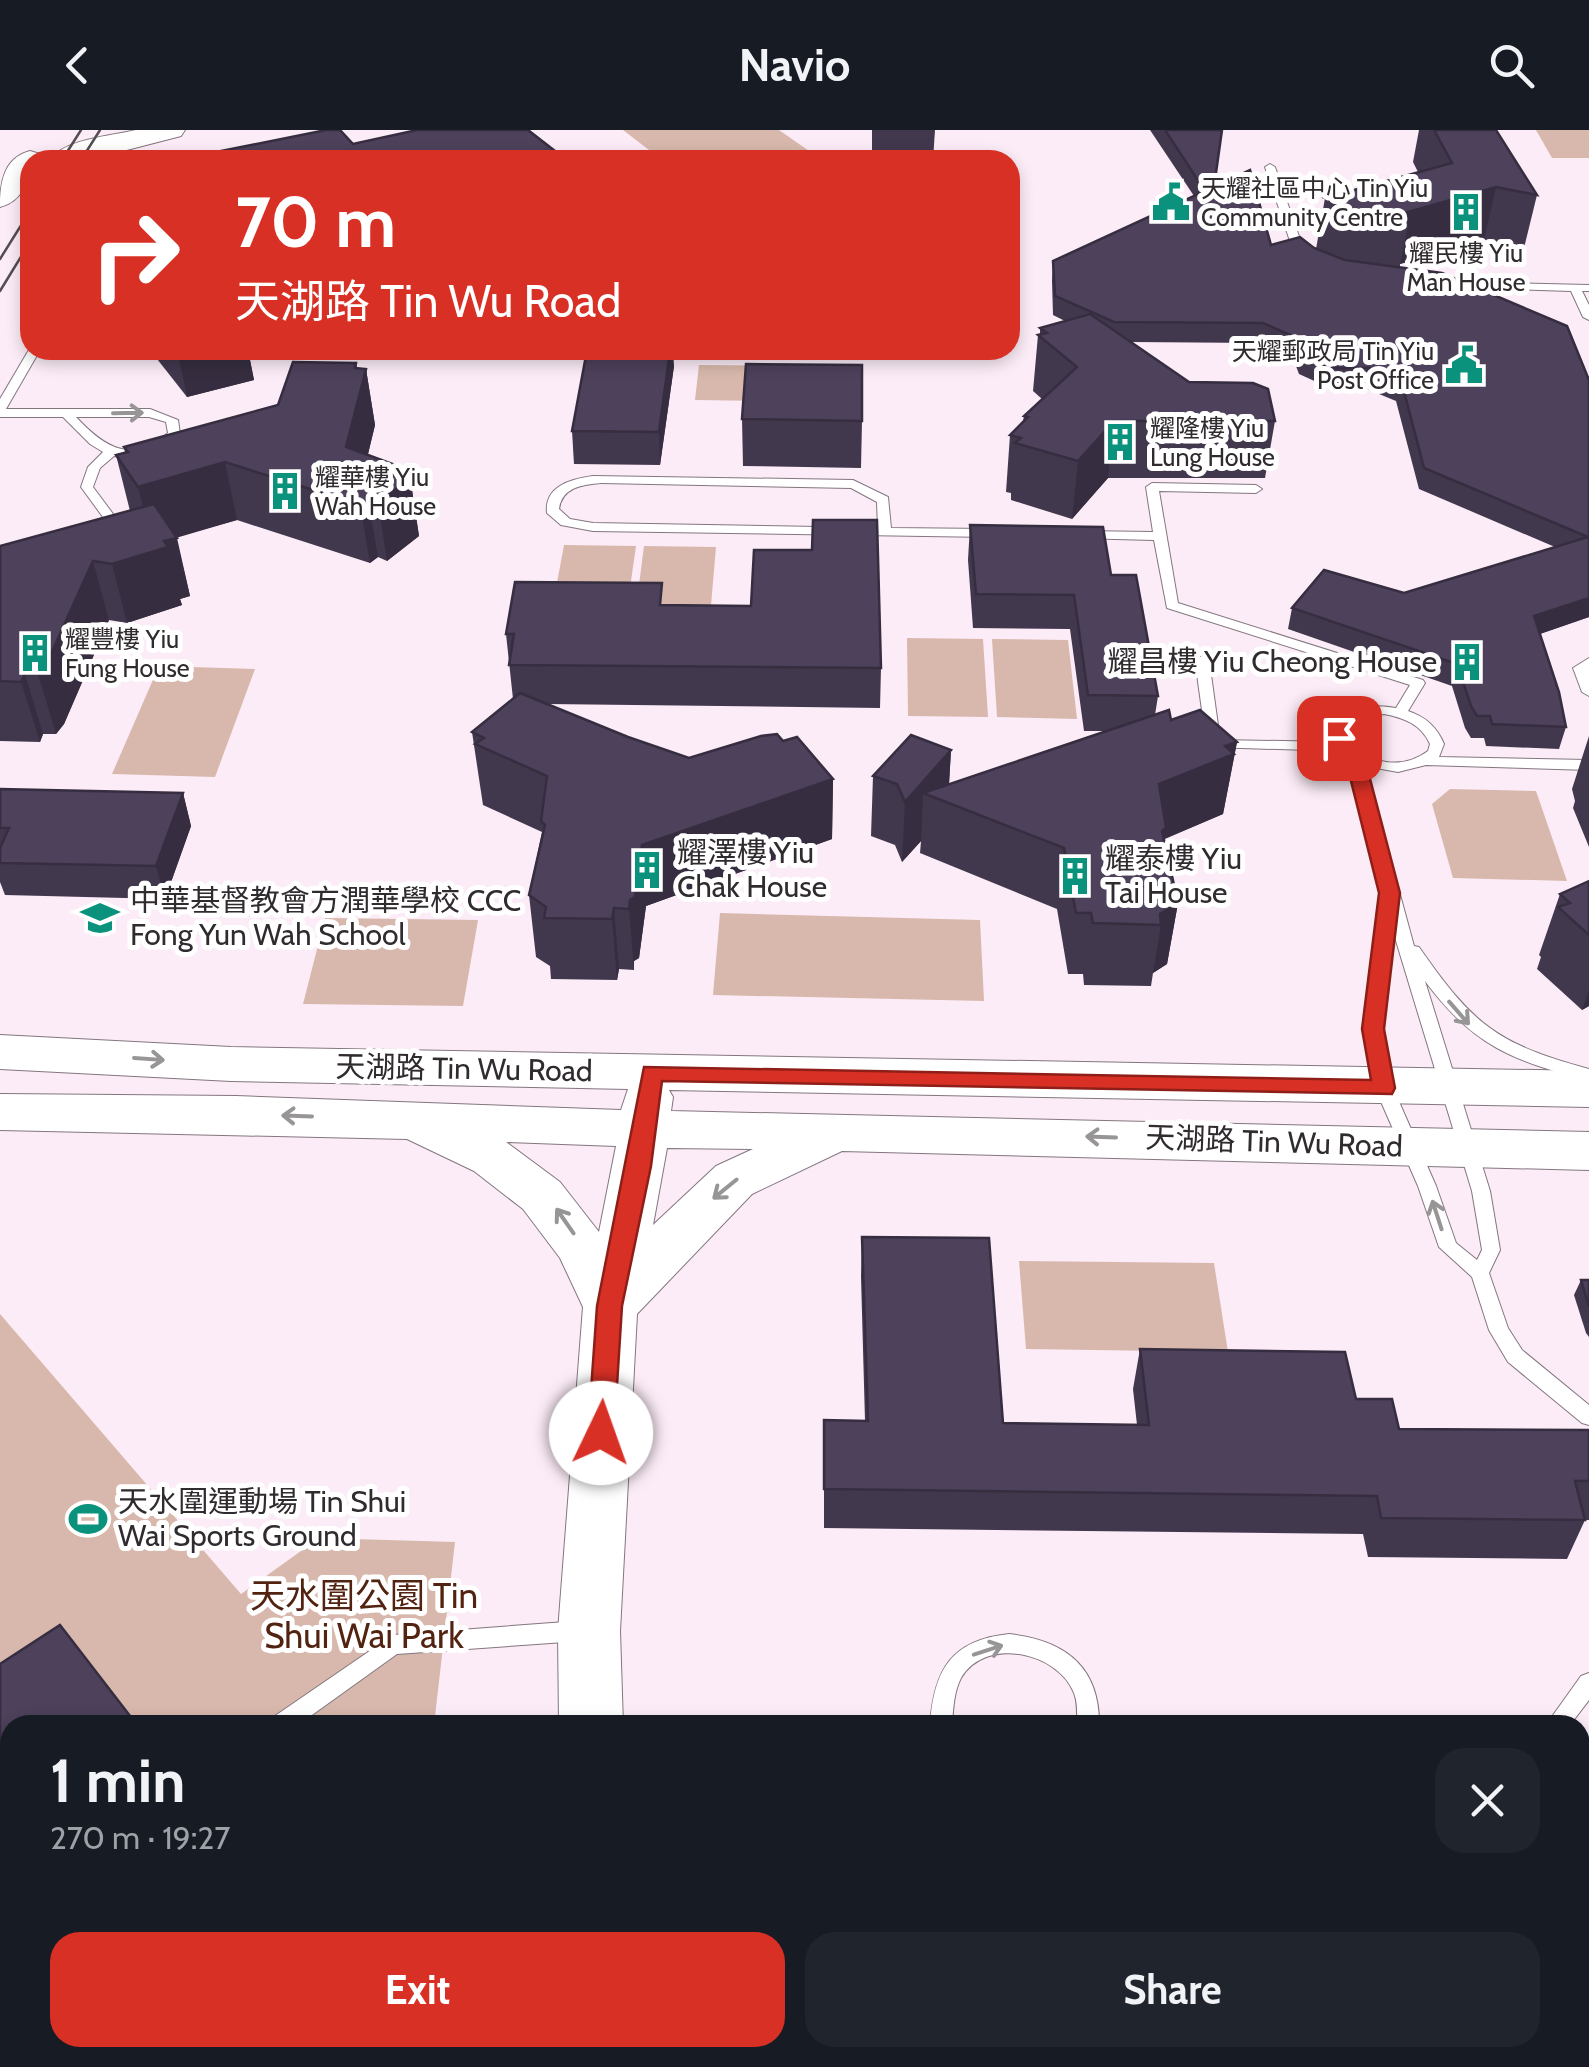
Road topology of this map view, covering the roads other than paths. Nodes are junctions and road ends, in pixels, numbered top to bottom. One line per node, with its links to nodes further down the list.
1 (171, 130): 2 (main road)
2 (98, 150)
3 (1270, 168): 4 (lane)
4 (1320, 265)
5 (1439, 284): 6 (lane)
6 (1575, 288): 7 (lane); 8 (lane)
7 (1589, 288)
8 (1589, 318)
9 (29, 360): 10 (lane)
10 (0, 412): 11 (lane)
11 (67, 414): 12 (lane); 12 (lane, one-way to 12)
12 (112, 452): 14 (lane)
13 (1256, 489): 18 (lane)
14 (99, 531)
15 (885, 532): 15 (lane); 16 (lane)
16 (1003, 534)
17 (1062, 534): 18 (lane)
18 (1160, 536): 22 (lane)
19 (1202, 660): 23 (lane)
20 (1589, 662): 21 (lane)
21 (1589, 692)
22 (1400, 713): 25 (lane); 26 (lane)
23 (1214, 744): 24 (lane); 25 (lane)
24 (1196, 748)
25 (1350, 752): 26 (lane); 28 (lane)
26 (1427, 761): 27 (lane)
27 (1589, 765)
28 (1390, 893): 29 (lane); 33 (lane)
29 (1402, 934): 32 (lane, one-way to 32); 34 (lane)
30 (0, 1052): 31 (main road, 天湖路 Tin Wu Road, one-way to 31)
31 (652, 1072): 33 (main road, 天湖路 Tin Wu Road); 38 (main road)
32 (1589, 1075)
33 (1384, 1088): 34 (main road, 天湖路 Tin Wu Road); 40 (lane)
34 (1448, 1089): 35 (main road, 天湖路 Tin Wu Road); 41 (lane)
35 (1589, 1089)
36 (0, 1112): 37 (main road, 天湖路 Tin Wu Road, one-way to 36)
37 (395, 1120): 38 (main road, 天湖路 Tin Wu Road); 44 (main road, one-way to 37)
38 (644, 1129): 39 (main road, 天湖路 Tin Wu Road); 44 (main road)
39 (843, 1132): 40 (main road, 天湖路 Tin Wu Road, one-way to 39); 44 (main road, one-way to 44)
40 (1408, 1146): 41 (main road, 天湖路 Tin Wu Road); 43 (lane, one-way to 40)
41 (1469, 1149): 42 (main road, 天湖路 Tin Wu Road); 43 (lane)
42 (1589, 1151)
43 (1480, 1273): 45 (lane)
44 (610, 1306): 46 (main road)
45 (1589, 1417)
46 (589, 1630): 48 (lane); 49 (main road)
47 (1589, 1683): 52 (lane)
48 (294, 1715)
49 (590, 1715)
50 (942, 1715): 51 (lane, one-way to 51)
51 (1088, 1715)
52 (1565, 1715)

